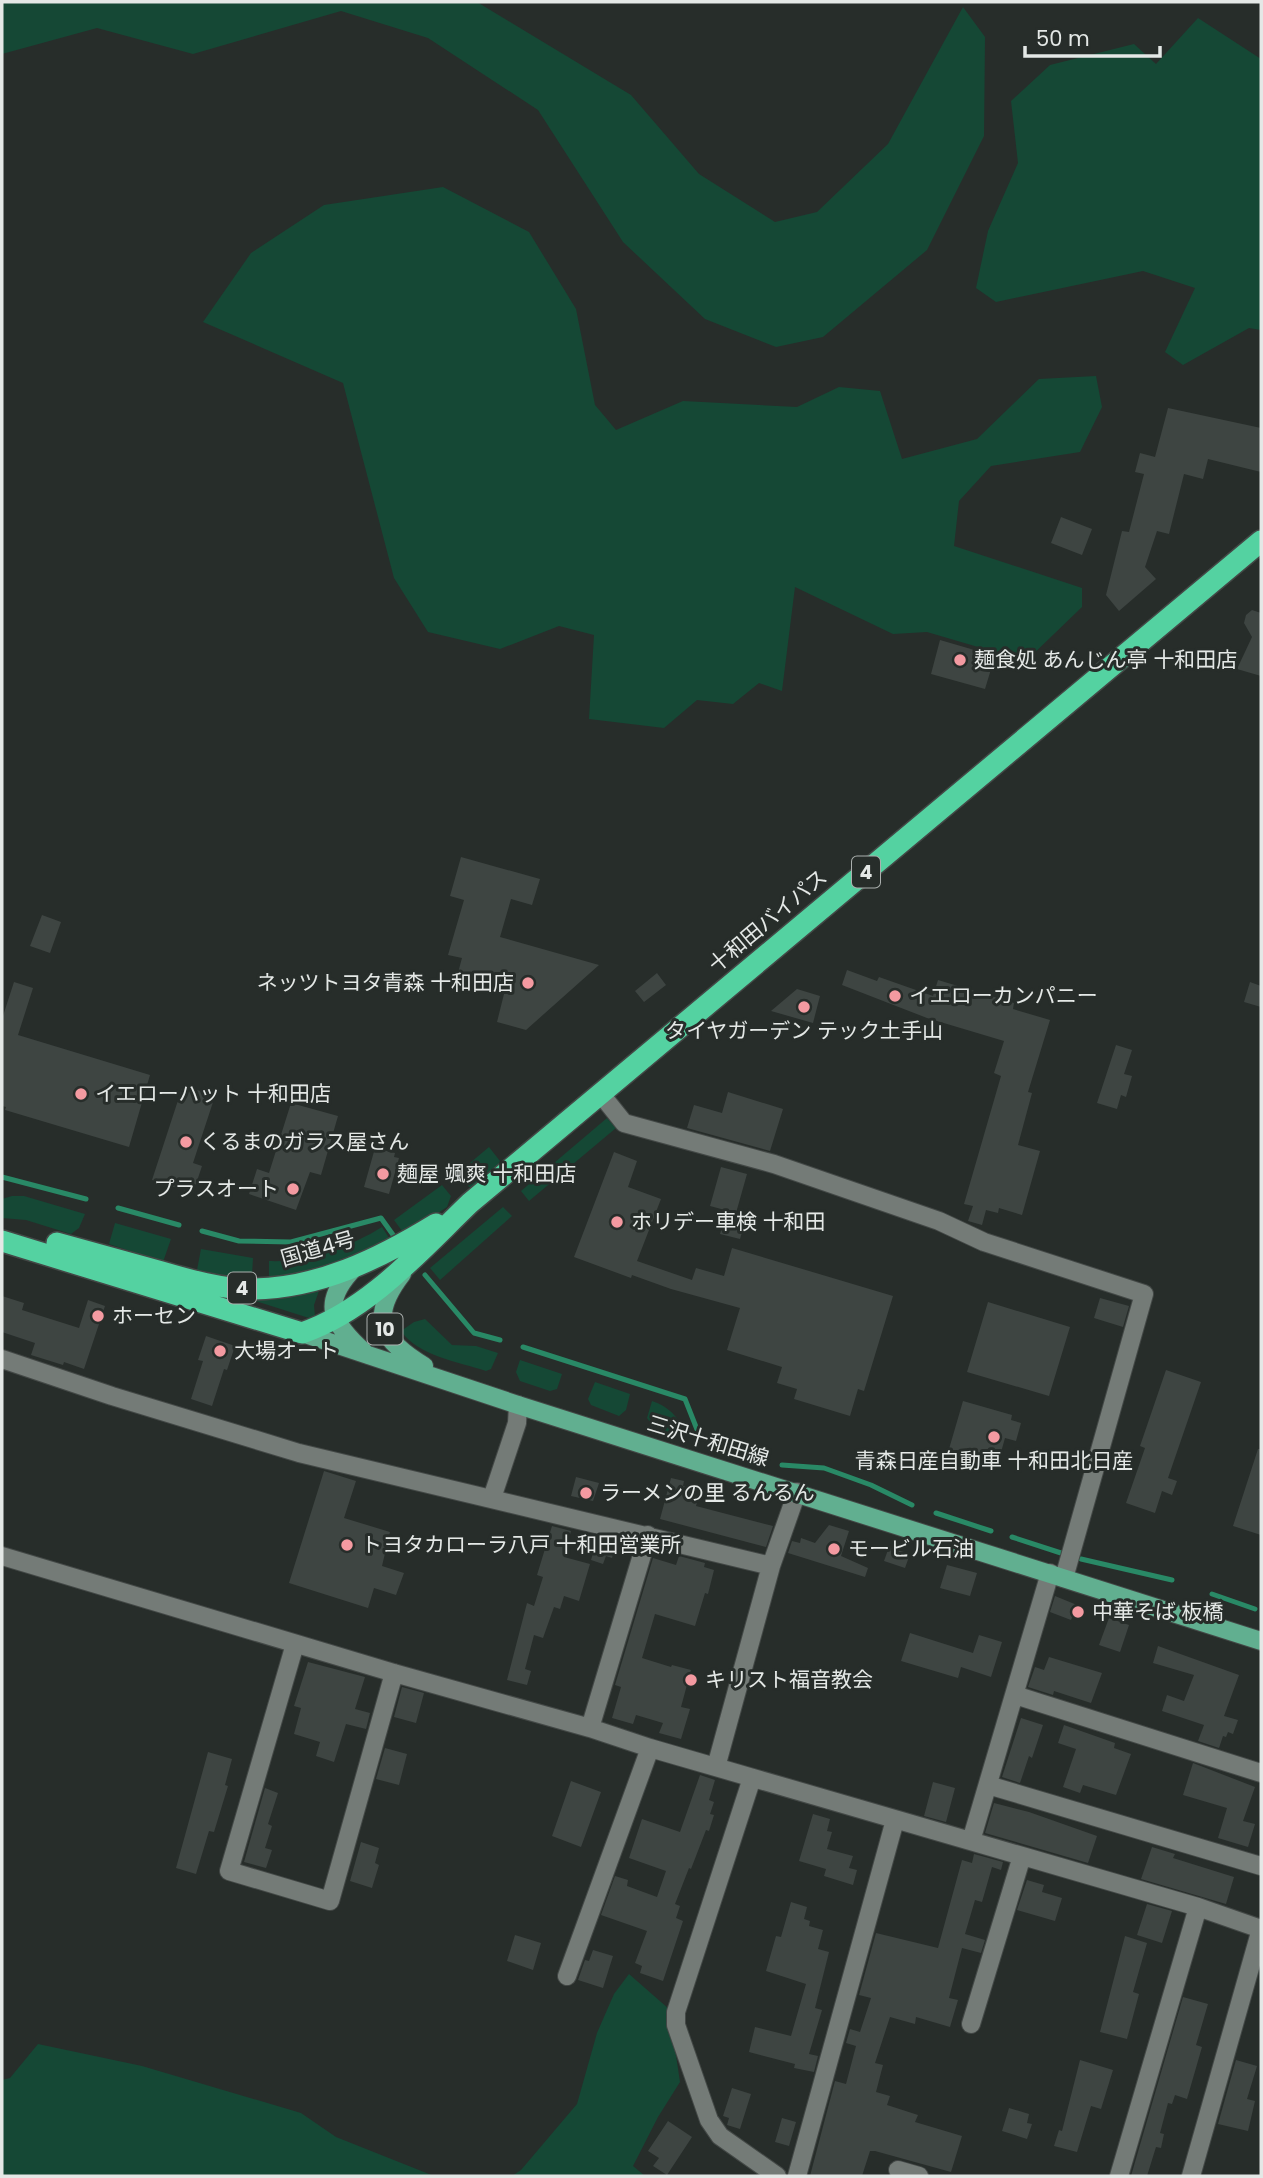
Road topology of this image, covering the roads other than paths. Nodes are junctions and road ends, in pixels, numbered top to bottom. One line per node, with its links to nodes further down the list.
1 (1261, 541): 2 (highway, 十和田バイパス / 4)
2 (600, 1093): 3 (highway, 十和田バイパス / 4); 19 (street)
3 (470, 1203): 6 (highway, 十和田バイパス / 4); 7 (highway, 国道4号 / 4)
4 (2, 1233): 7 (highway, 国道4号 / 4)
5 (2, 1241): 9 (highway, 4)
6 (416, 1255): 8 (highway, 十和田バイパス / 4); 12 (main road, 10)
7 (355, 1267): 8 (main road)
8 (335, 1319): 9 (highway, 十和田バイパス / 4); 10 (main road, 10)
9 (302, 1333): 10 (main road, 三沢十和田線 / 10)
10 (366, 1354): 12 (main road, 三沢十和田線 / 10)
11 (2, 1359): 15 (street)
12 (448, 1382): 13 (main road, 三沢十和田線 / 10)
13 (517, 1405): 14 (main road, 三沢十和田線 / 10); 15 (street)
14 (797, 1492): 18 (street); 19 (main road, 三沢十和田線 / 10)
15 (492, 1498): 16 (street)
16 (648, 1535): 18 (street); 24 (street)
17 (2, 1556): 21 (street)
18 (771, 1566): 26 (street)
19 (1057, 1576): 20 (main road, 三沢十和田線 / 10); 23 (street)
20 (1261, 1642)
21 (295, 1644): 22 (street); 22 (street)
22 (394, 1673): 24 (street)
23 (1015, 1695): 27 (street); 29 (street)
24 (590, 1727): 25 (street)
25 (650, 1748): 26 (street); 36 (street)
26 (716, 1767): 28 (street)
27 (1261, 1773)
28 (752, 1777): 30 (street); 39 (street)
29 (988, 1785): 31 (street); 33 (street)
30 (895, 1820): 31 (street); 40 (street)
31 (971, 1841): 32 (street)
32 (1022, 1856): 34 (street); 37 (street)
33 (1261, 1866)
34 (1198, 1907): 35 (street); 42 (street)
35 (1261, 1929): 43 (street)
36 (567, 1976)
37 (971, 2024)
38 (898, 2170): 41 (street)
39 (777, 2176)
40 (797, 2176)
41 (919, 2176)
42 (1119, 2176)
43 (1191, 2176)

